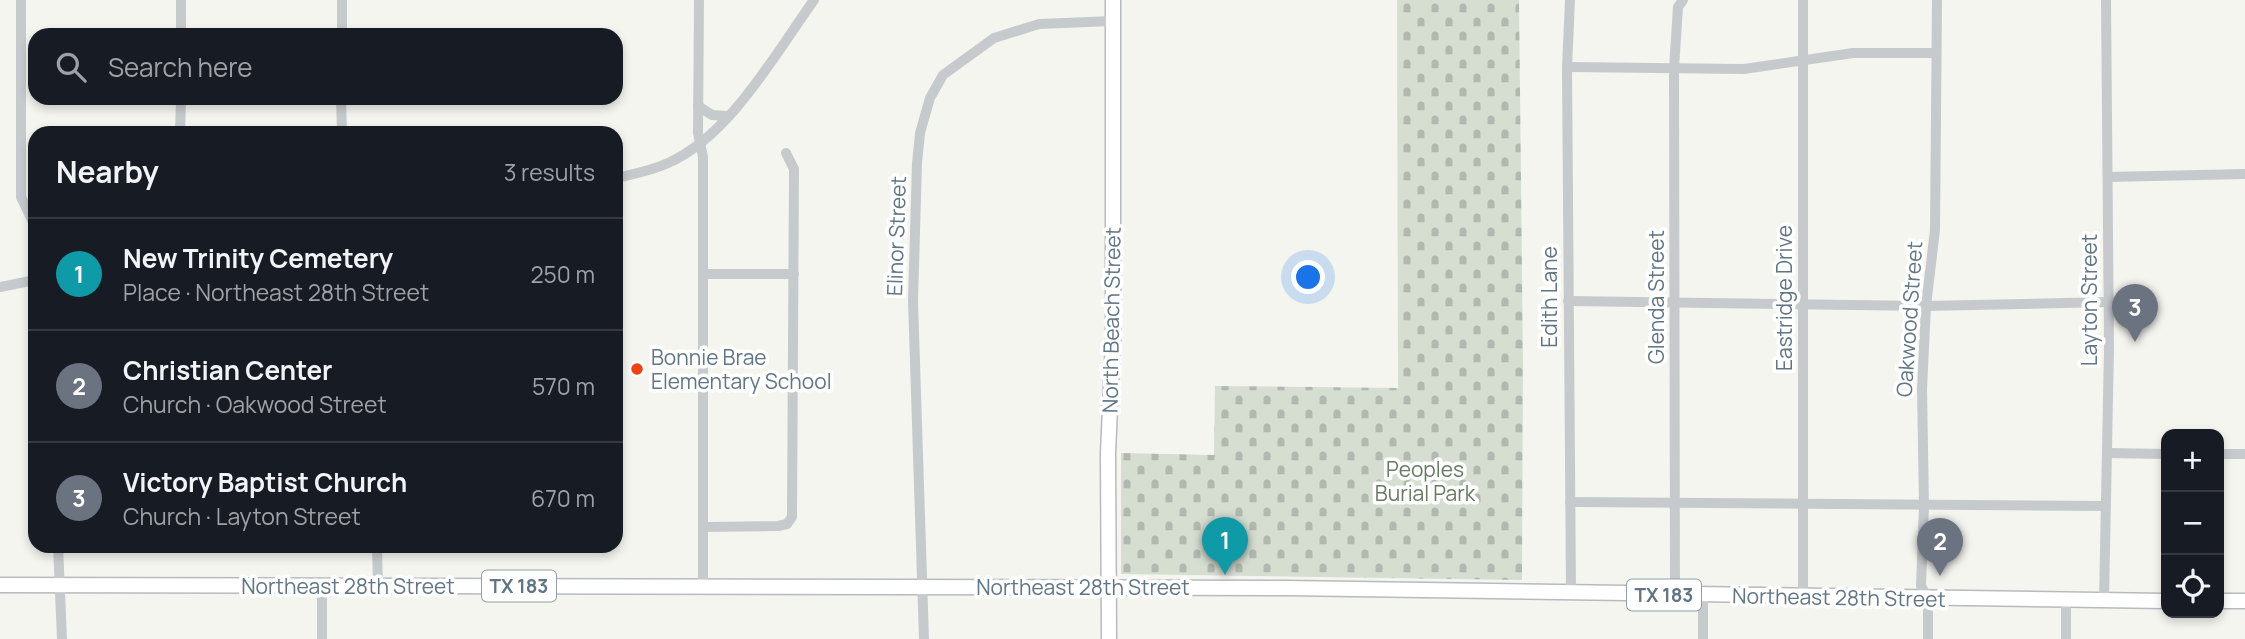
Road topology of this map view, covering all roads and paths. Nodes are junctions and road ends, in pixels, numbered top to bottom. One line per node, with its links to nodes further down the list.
1 (21, 0): 30 (street)
2 (181, 0): 13 (street)
3 (342, 0): 14 (street)
4 (699, 0): 21 (street)
5 (814, 0): 22 (street)
6 (1113, 0): 12 (main road, North Beach Street)
7 (1570, 0): 17 (street, Edith Lane)
8 (1683, 0): 18 (street, Glenda Street)
9 (1803, 0): 16 (street, Eastridge Drive)
10 (1937, 0): 15 (street, Oakwood Street)
11 (2106, 0): 29 (street, Layton Street)
12 (1113, 21): 57 (street, Elinor Street); 58 (main road, North Beach Street)
13 (181, 28)
14 (342, 28)
15 (1936, 53): 16 (street); 39 (street, Oakwood Street)
16 (1802, 59): 18 (street); 38 (street, Eastridge Drive)
17 (1567, 67): 18 (street); 35 (street, Edith Lane)
18 (1674, 68): 36 (street, Glenda Street)
19 (181, 105): 23 (street)
20 (341, 105): 24 (street)
21 (698, 106): 22 (street); 25 (street)
22 (728, 116): 25 (street)
23 (180, 126)
24 (342, 126)
25 (700, 143): 28 (street); 31 (street)
26 (786, 153): 32 (street)
27 (2245, 174): 29 (street)
28 (623, 176)
29 (2108, 177): 37 (street, Layton Street)
30 (28, 210)
31 (703, 274): 32 (street); 49 (street)
32 (794, 274): 49 (street)
33 (28, 281): 34 (street)
34 (0, 287)
35 (1568, 301): 36 (street); 45 (street, Edith Lane)
36 (1675, 301): 38 (street); 44 (street, Glenda Street)
37 (2108, 302): 39 (street); 40 (street, Layton Street)
38 (1804, 303): 39 (street); 46 (street, Eastridge Drive)
39 (1926, 306): 47 (street, Oakwood Street)
40 (2107, 453): 41 (street); 48 (street, Layton Street)
41 (2161, 454)
42 (2224, 454): 43 (street)
43 (2245, 454)
44 (1677, 501): 45 (street); 46 (street); 60 (street, Glenda Street)
45 (1570, 502): 59 (street, Edith Lane)
46 (1802, 502): 47 (street); 62 (street, Eastridge Drive)
47 (1924, 506): 48 (street); 63 (street, Oakwood Street)
48 (2104, 506): 65 (street, Layton Street)
49 (703, 527): 56 (street)
50 (58, 553): 53 (street)
51 (377, 553): 55 (street)
52 (0, 585): 53 (main road, Northeast 28th Street / TX 183)
53 (59, 585): 54 (main road, Northeast 28th Street / TX 183); 69 (street)
54 (322, 585): 55 (main road, Northeast 28th Street / TX 183); 70 (street)
55 (378, 586): 56 (main road, Northeast 28th Street / TX 183)
56 (703, 586): 57 (main road, Northeast 28th Street / TX 183)
57 (921, 587): 58 (main road, Northeast 28th Street / TX 183); 71 (street, Elinor Street)
58 (1108, 588): 59 (main road, Northeast 28th Street / TX 183); 72 (main road, North Beach Street)
59 (1571, 593): 60 (main road, Northeast 28th Street / TX 183)
60 (1675, 595): 61 (main road, Northeast 28th Street / TX 183)
61 (1703, 595): 62 (main road, Northeast 28th Street / TX 183); 73 (street)
62 (1803, 596): 63 (main road, Northeast 28th Street / TX 183)
63 (1928, 598): 64 (main road, Northeast 28th Street / TX 183); 74 (street, Oakwood Street)
64 (2066, 600): 65 (main road, Northeast 28th Street / TX 183); 75 (street)
65 (2104, 600): 66 (main road, Northeast 28th Street / TX 183)
66 (2161, 601)
67 (2224, 601): 68 (main road)
68 (2245, 601)
69 (62, 639)
70 (322, 639)
71 (924, 639)
72 (1109, 639)
73 (1703, 639)
74 (1928, 639)
75 (2066, 639)

